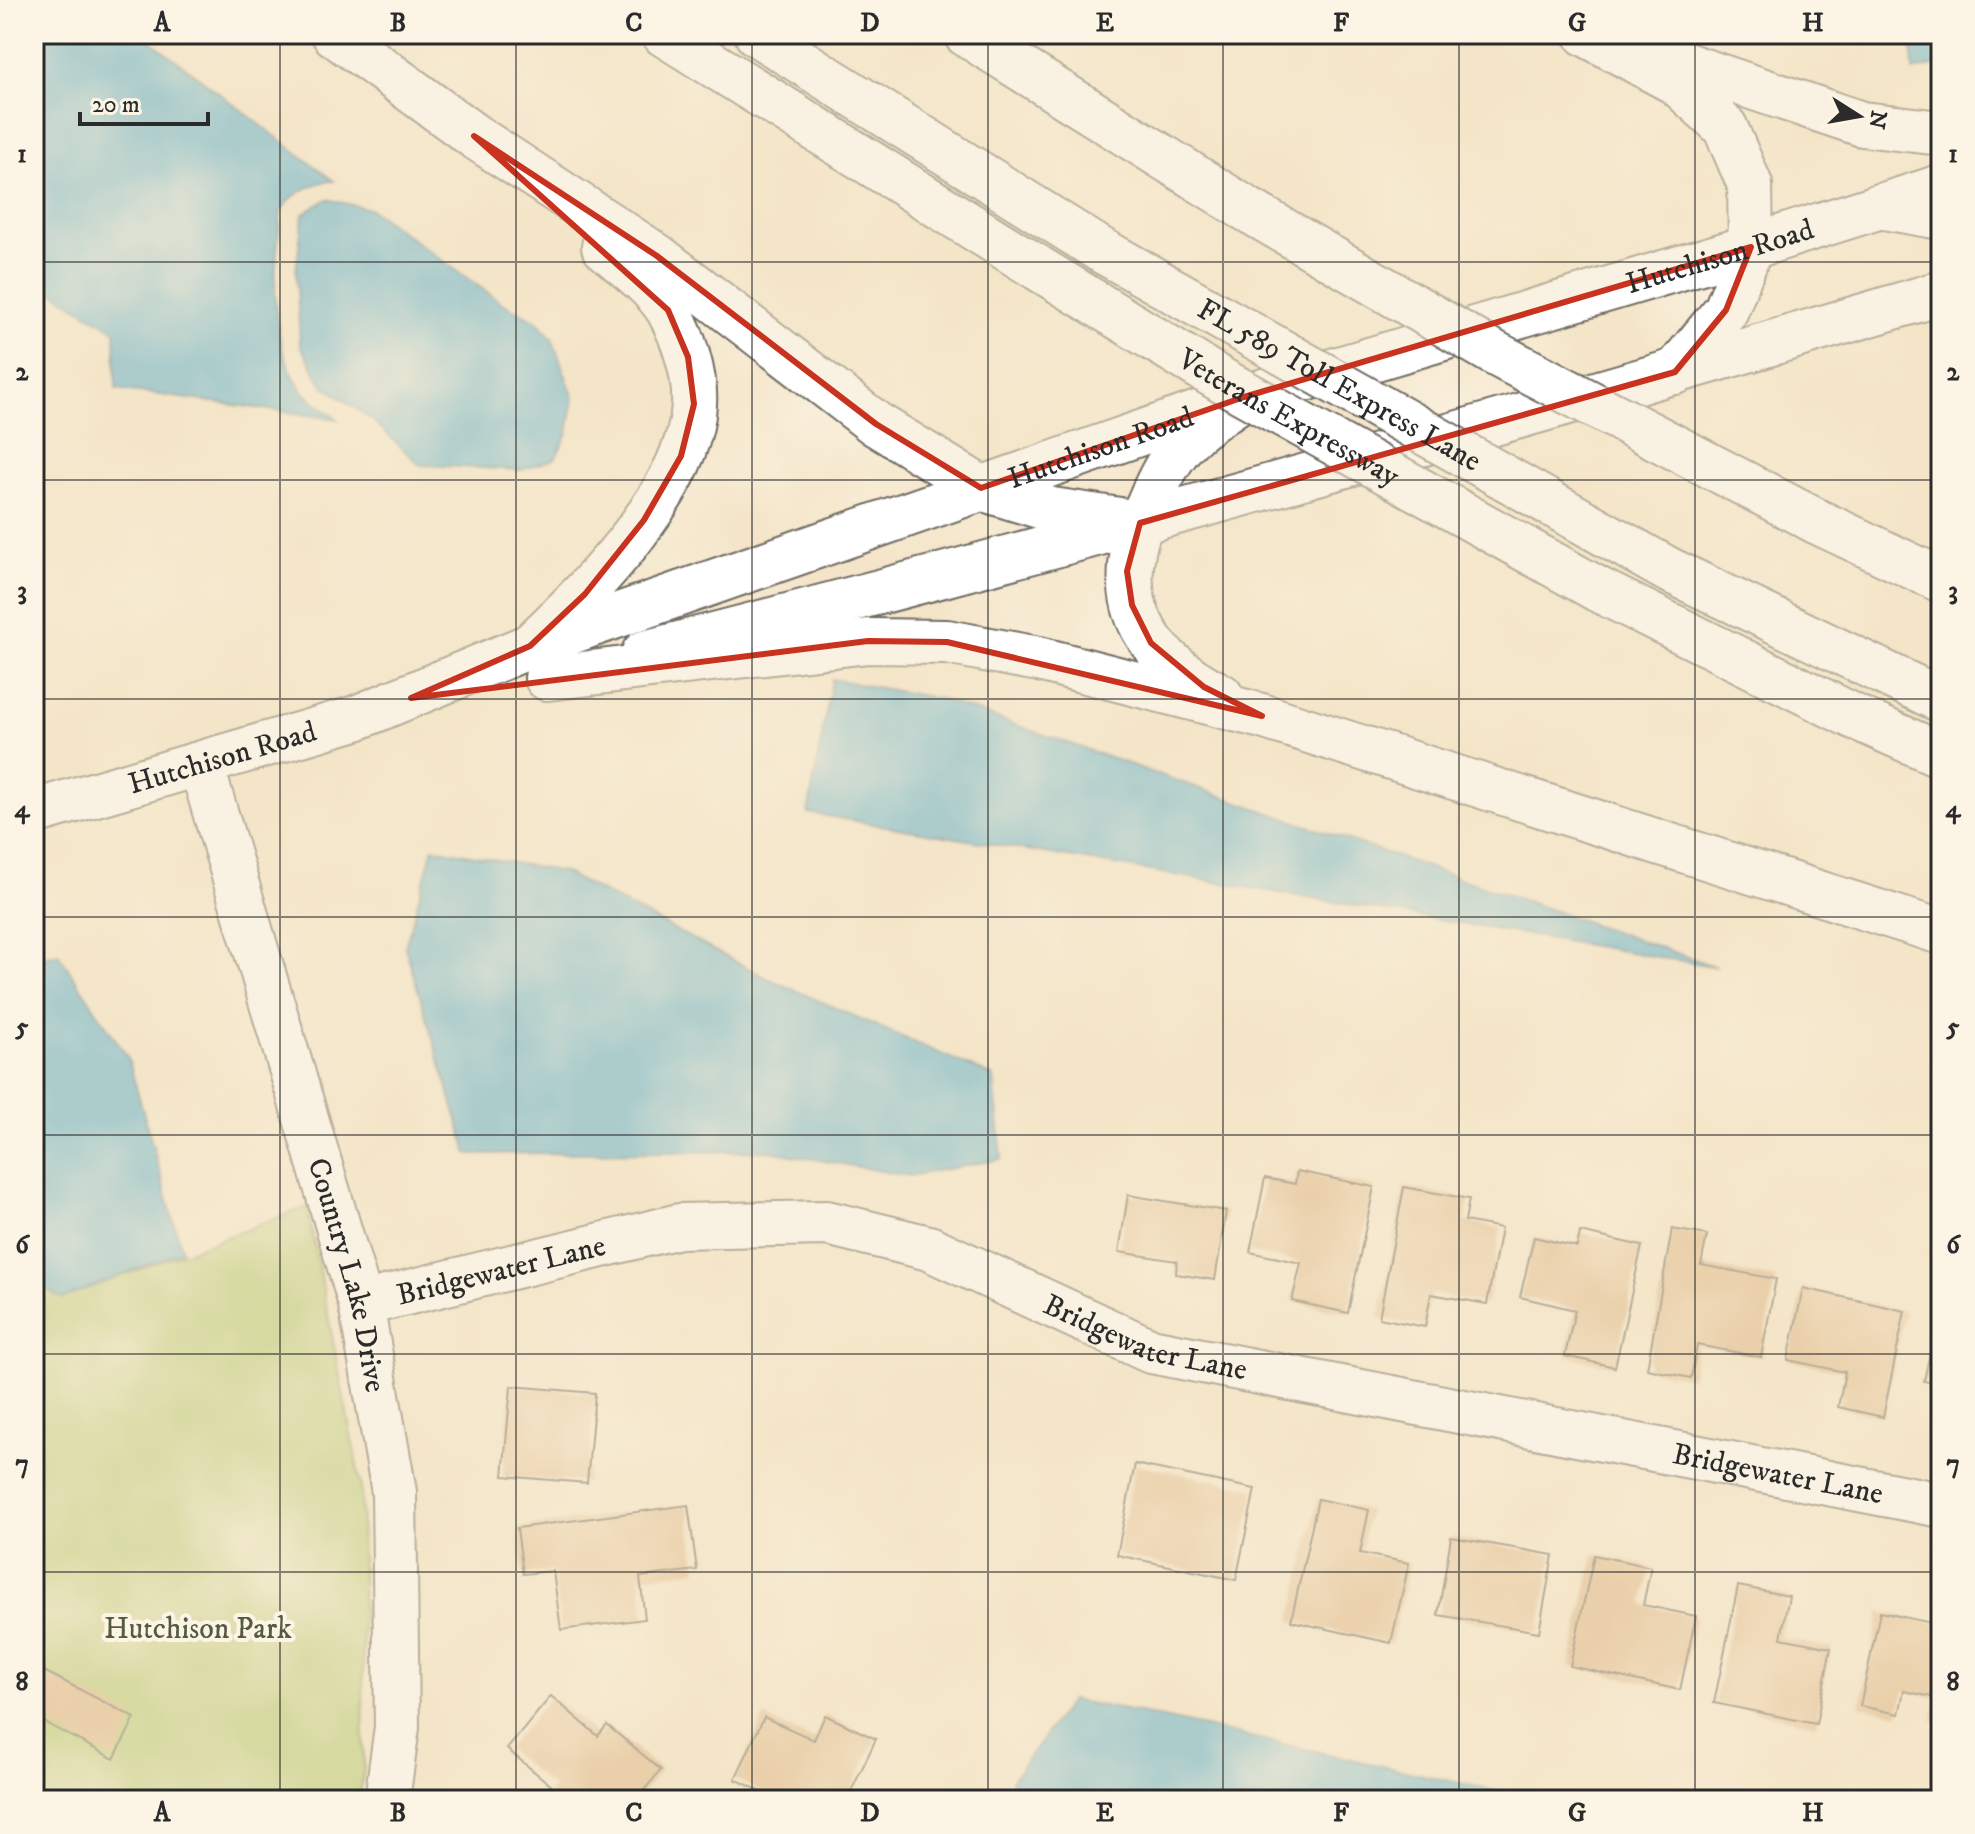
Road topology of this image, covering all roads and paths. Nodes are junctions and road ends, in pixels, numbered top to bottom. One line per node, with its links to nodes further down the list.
1 (334, 34): 8 (main road)
2 (664, 34): 22 (main road, Veterans Expressway, bridge)
3 (757, 34): 20 (main road, FL 589 Toll Express Lane, bridge)
4 (966, 34): 18 (main road, bridge)
5 (1586, 34): 12 (main road)
6 (1599, 34): 7 (main road)
7 (1941, 133)
8 (474, 136): 16 (main road); 19 (main road)
9 (1941, 187): 10 (main road, Hutchison Road)
10 (1879, 206): 11 (main road); 12 (main road, Hutchison Road)
11 (1941, 217)
12 (1751, 247): 14 (main road); 15 (main road, Hutchison Road)
13 (1941, 293): 14 (main road, Hutchison Road)
14 (1675, 372): 17 (main road, Hutchison Road)
15 (1244, 397): 16 (main road, Hutchison Road); 17 (main road)
16 (981, 488): 17 (main road); 19 (main road, Hutchison Road)
17 (1140, 523): 19 (main road, Hutchison Road); 21 (main road)
18 (1941, 580)
19 (539, 662): 21 (main road); 23 (main road, Hutchison Road)
20 (1941, 700)
21 (1262, 716): 25 (main road)
22 (1941, 755)
23 (201, 764): 24 (main road, Hutchison Road); 26 (main road, Country Lake Drive)
24 (34, 812)
25 (1941, 932)
26 (361, 1304): 27 (main road, Bridgewater Lane); 28 (main road, Country Lake Drive)
27 (1941, 1505)
28 (387, 1800)

